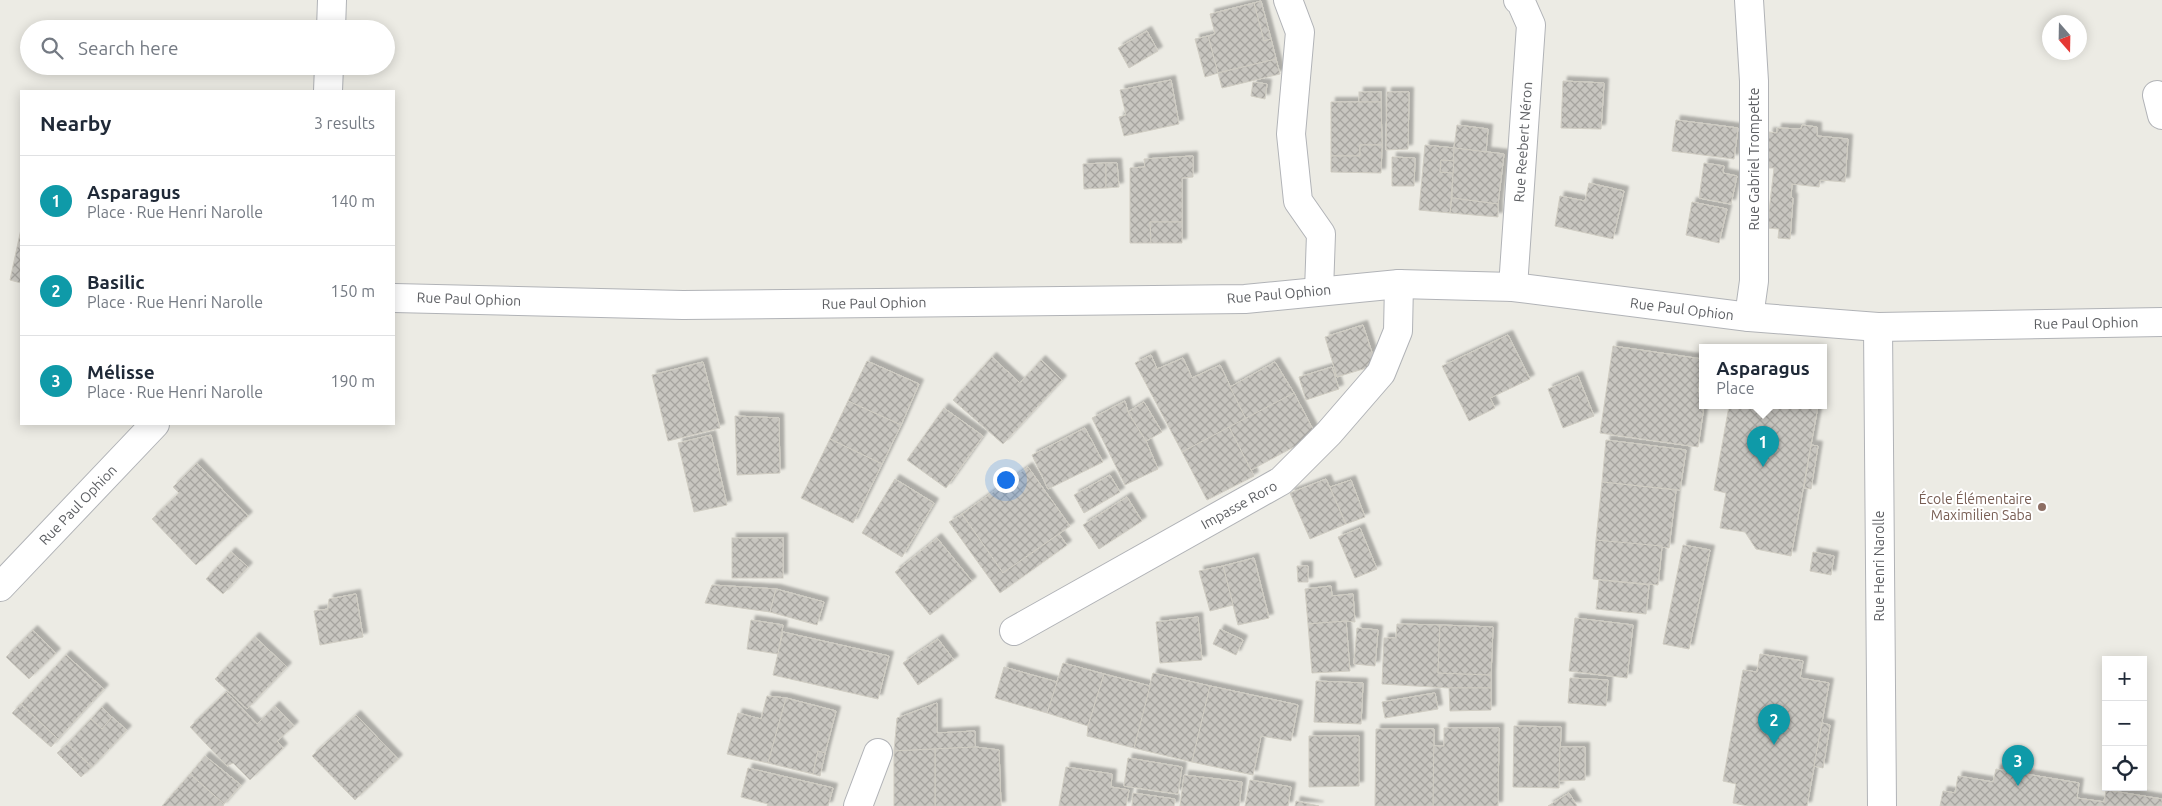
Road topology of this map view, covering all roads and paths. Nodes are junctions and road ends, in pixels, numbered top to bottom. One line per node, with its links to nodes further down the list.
1 (332, 0): 5 (street)
2 (1288, 0): 10 (street)
3 (1518, 0): 9 (street, Rue Reebert Néron)
4 (1750, 0): 12 (street, Rue Gabriel Trompette)
5 (331, 20)
6 (329, 75): 7 (street)
7 (328, 90)
8 (1399, 284): 9 (street, Rue Paul Ophion); 10 (street, Rue Paul Ophion); 17 (street, Impasse Roro)
9 (1512, 287): 12 (street, Rue Paul Ophion)
10 (1319, 291): 11 (street, Rue Paul Ophion)
11 (395, 298)
12 (1749, 317): 14 (street, Rue Paul Ophion)
13 (2162, 322): 14 (street, Rue Paul Ophion)
14 (1878, 327): 20 (street, Rue Henri Narolle)
15 (154, 425): 16 (street, Rue Paul Ophion)
16 (0, 587)
17 (1014, 631)
18 (878, 753): 19 (street)
19 (858, 806)
20 (1882, 806)

